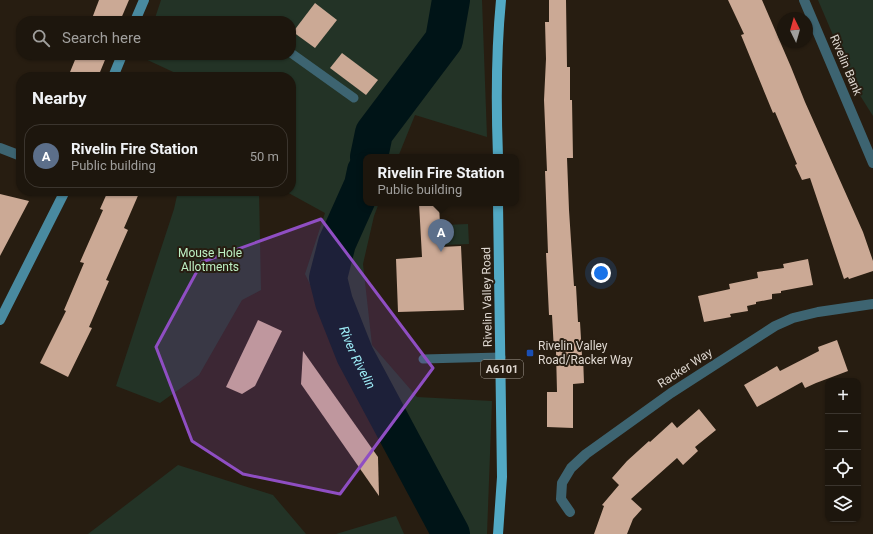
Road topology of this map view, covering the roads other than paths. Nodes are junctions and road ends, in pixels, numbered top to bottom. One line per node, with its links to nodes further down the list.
1 (144, 0): 4 (main road)
2 (501, 0): 11 (main road)
3 (804, 0): 12 (street, Rivelin Bank)
4 (137, 16)
5 (296, 57): 8 (lane)
6 (120, 60): 7 (main road)
7 (115, 72)
8 (354, 98)
9 (0, 148): 10 (street)
10 (16, 154)
11 (498, 154)
12 (873, 163)
13 (62, 196): 16 (main road)
14 (498, 206): 17 (main road, Rivelin Valley Road / A6101)
15 (873, 304): 19 (street, Racker Way)
16 (1, 315)
17 (501, 357): 18 (lane); 20 (main road, Rivelin Valley Road / A6101)
18 (423, 360)
19 (570, 512)
20 (498, 534)

